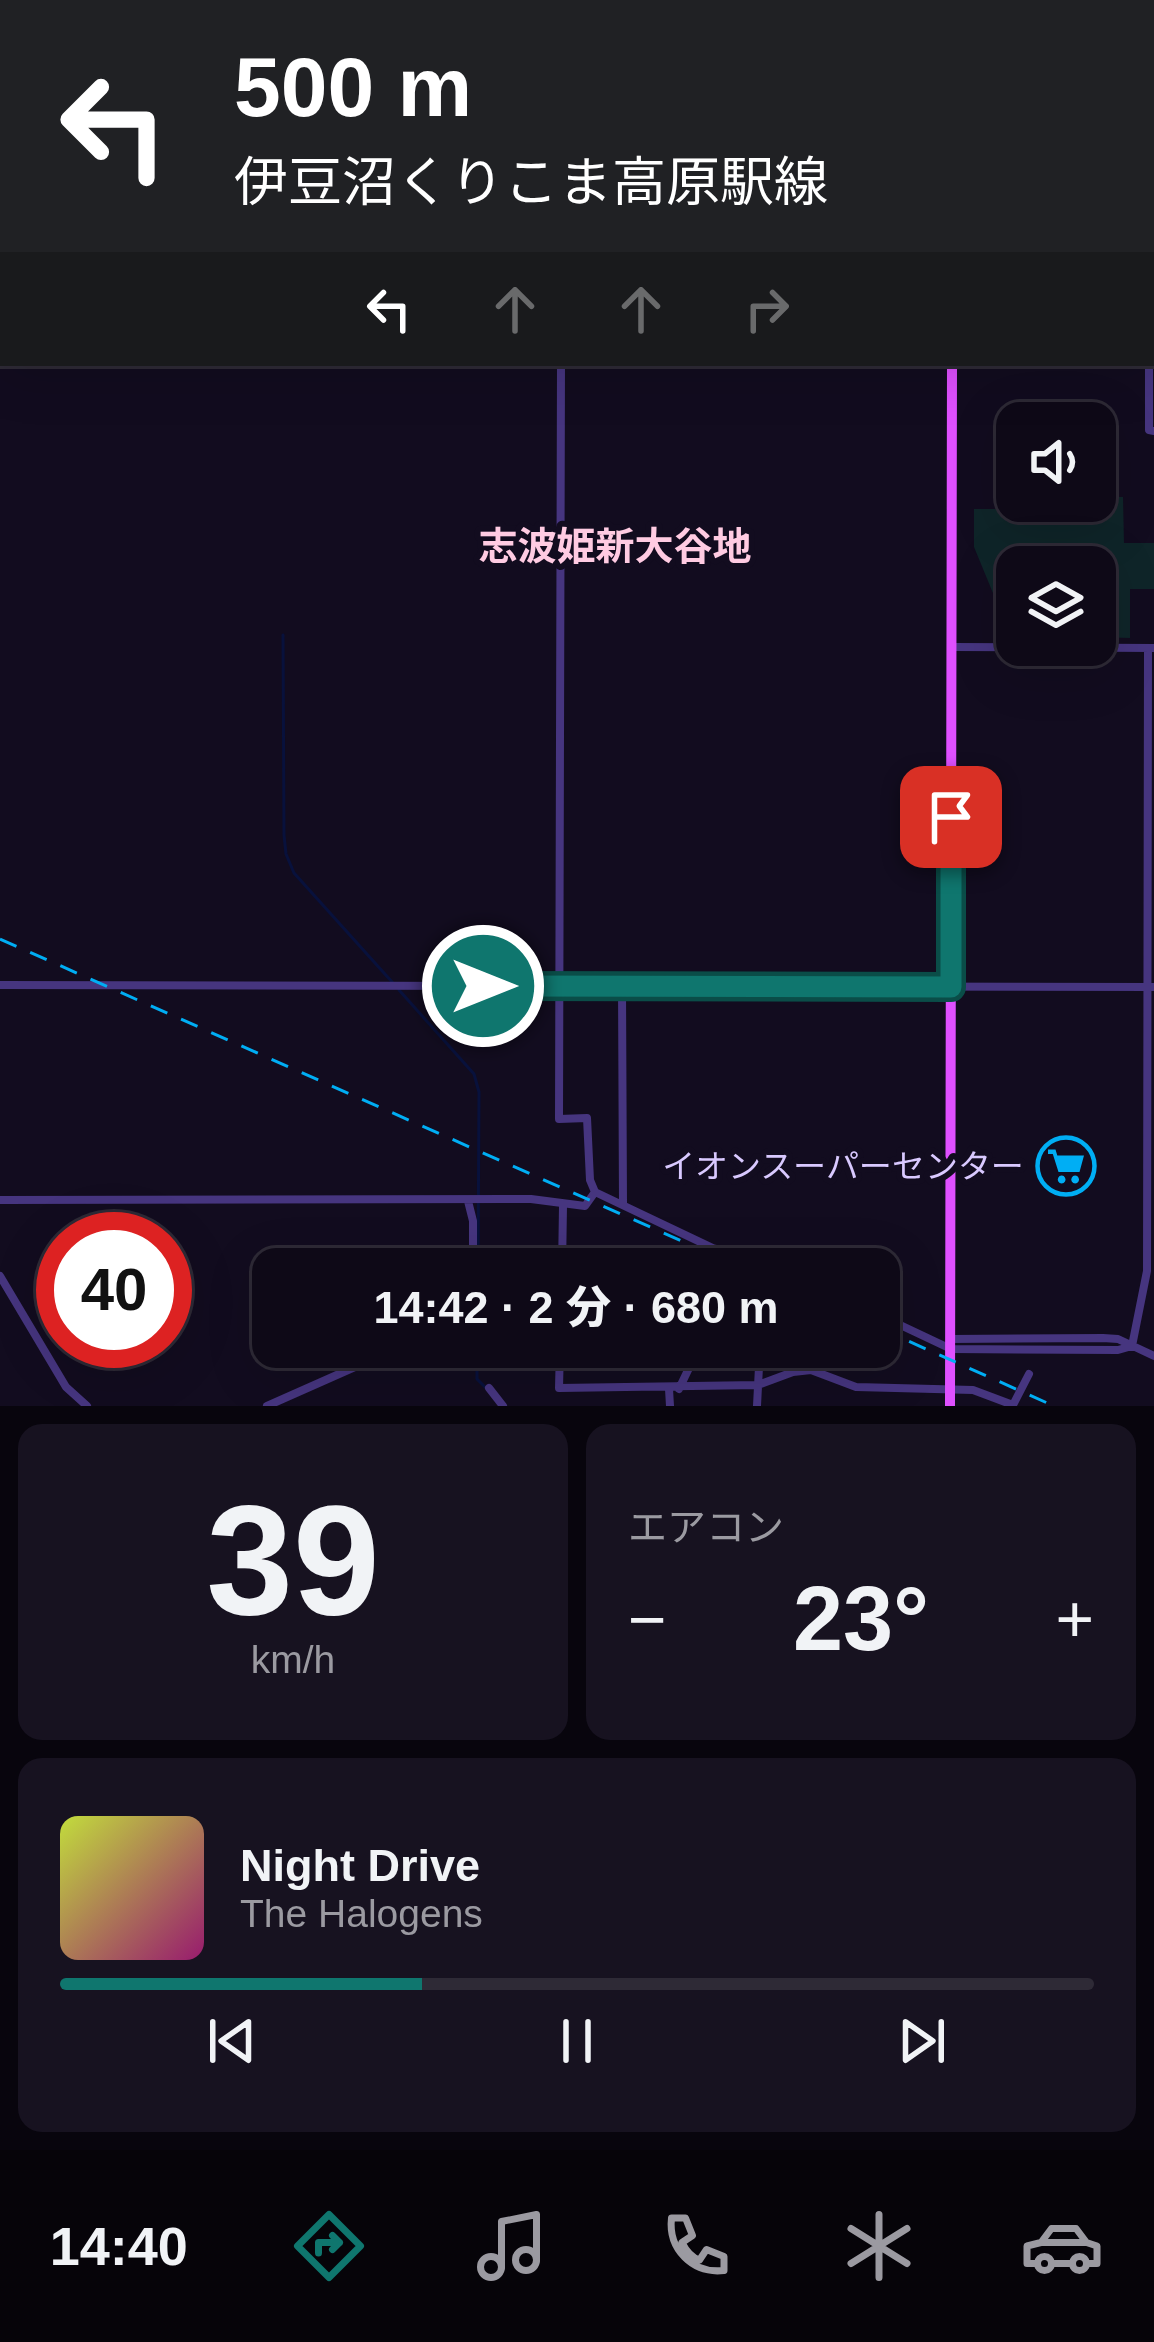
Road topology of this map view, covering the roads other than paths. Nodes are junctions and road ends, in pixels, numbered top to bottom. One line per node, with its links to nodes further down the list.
1 (561, 366): 8 (street)
2 (952, 366): 5 (main road)
3 (1150, 366): 4 (street)
4 (1154, 430)
5 (952, 646): 6 (street); 10 (main road)
6 (1151, 648): 11 (street)
7 (0, 985): 8 (street)
8 (557, 986): 9 (street); 12 (street)
9 (622, 986): 10 (street); 15 (street)
10 (951, 987): 11 (street); 23 (main road)
11 (1151, 987): 25 (street)
12 (595, 1192): 15 (street); 16 (street)
13 (0, 1200): 14 (street)
14 (475, 1201): 16 (street); 17 (street)
15 (623, 1204): 19 (street)
16 (563, 1206): 18 (street)
17 (473, 1248)
18 (562, 1248)
19 (714, 1248)
20 (0, 1276): 37 (street)
21 (900, 1323): 23 (street)
22 (1046, 1340): 24 (street); 25 (street); 26 (street)
23 (951, 1344): 24 (street); 36 (main road)
24 (1006, 1344): 26 (street)
25 (1132, 1346): 26 (street); 27 (street)
26 (1101, 1348)
27 (1154, 1356)
28 (353, 1368): 38 (street)
29 (560, 1368): 35 (street)
30 (686, 1368): 35 (street)
31 (759, 1368): 33 (street)
32 (1029, 1374): 36 (street)
33 (758, 1385): 35 (street); 36 (street); 41 (street)
34 (489, 1388): 39 (street)
35 (674, 1389): 40 (street)
36 (950, 1390): 42 (main road)
37 (87, 1406)
38 (267, 1406)
39 (503, 1406)
40 (670, 1406)
41 (757, 1406)
42 (950, 1406)

